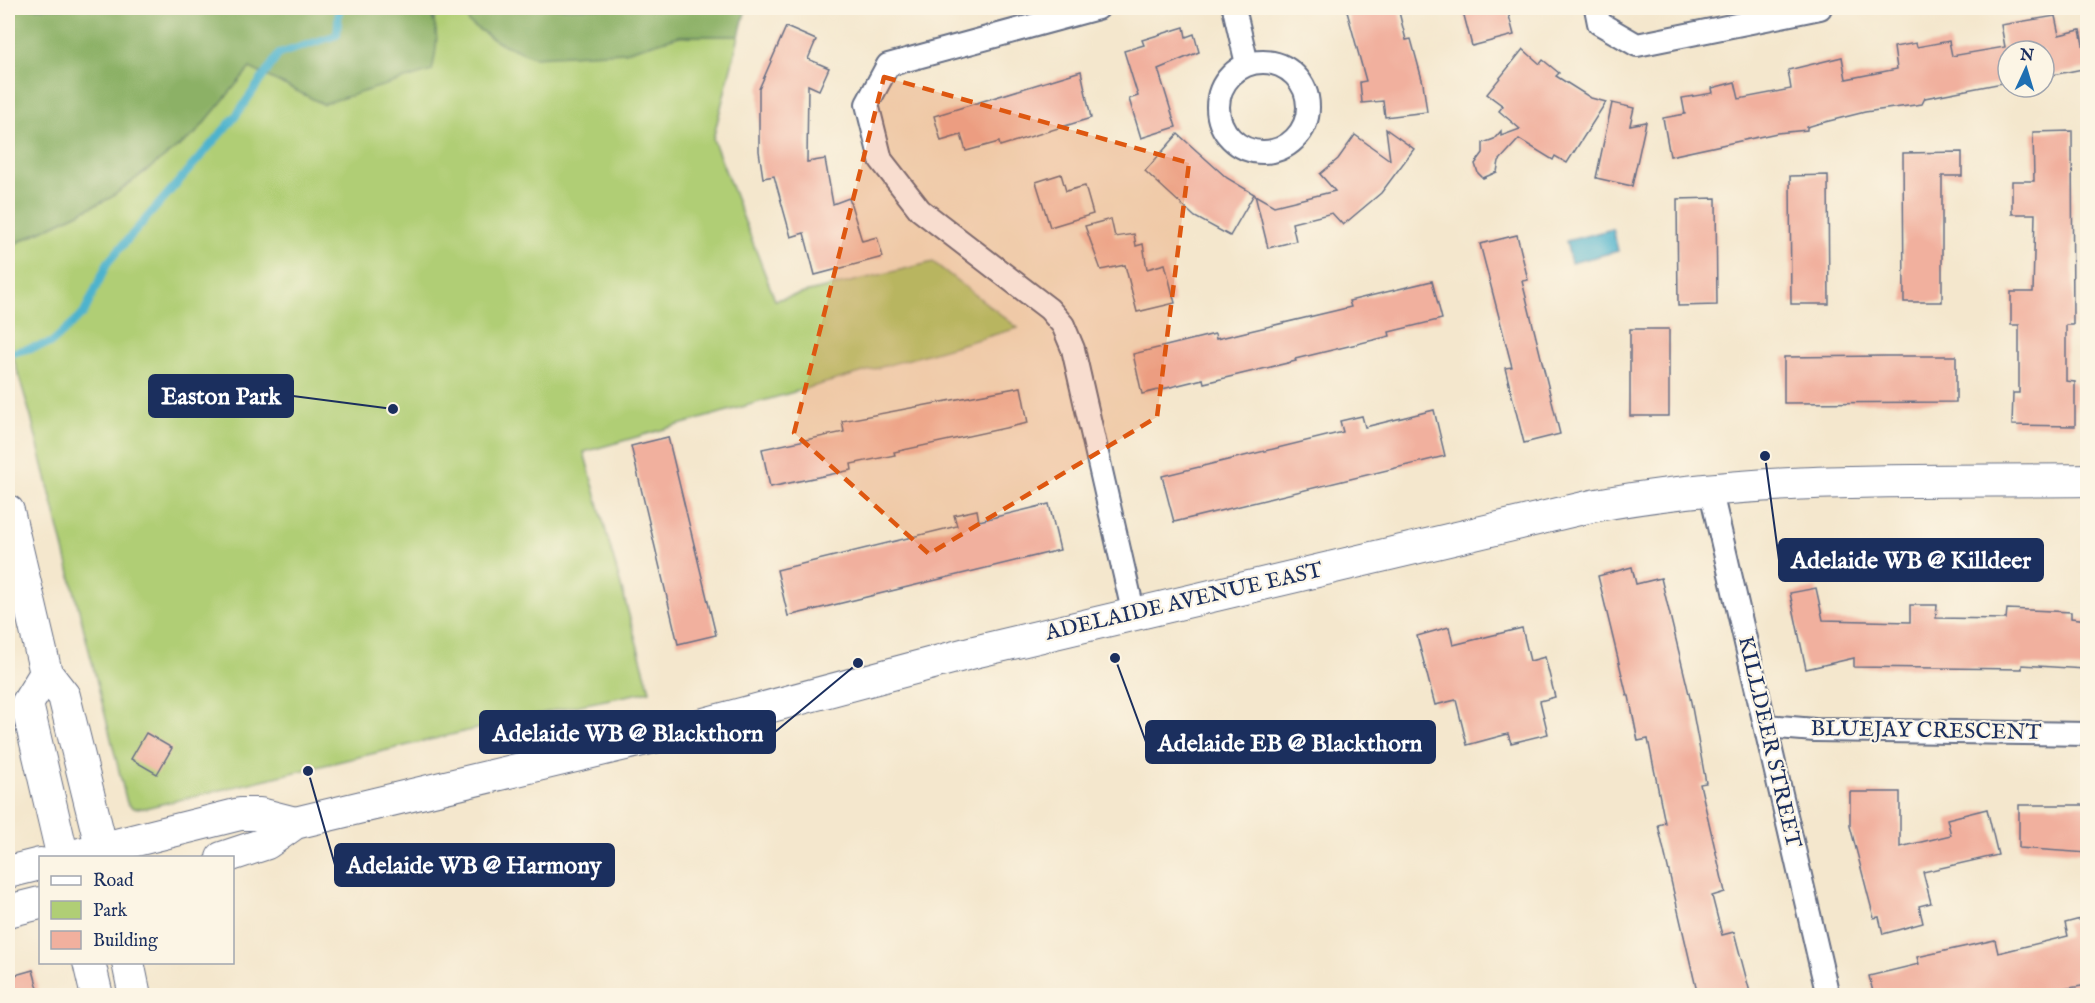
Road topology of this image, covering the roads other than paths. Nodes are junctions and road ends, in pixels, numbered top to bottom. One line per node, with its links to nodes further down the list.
1 (1098, 8): 9 (street)
2 (1234, 8): 5 (street)
3 (1596, 8): 4 (street)
4 (1820, 8)
5 (1248, 64)
6 (2088, 480): 7 (main road, ADELAIDE AVENUE EAST)
7 (1710, 488): 9 (main road, ADELAIDE AVENUE EAST); 11 (street, KILLDEER STREET)
8 (8, 511): 10 (main road)
9 (1134, 615): 13 (main road, ADELAIDE AVENUE EAST)
10 (46, 673): 14 (main road); 15 (main road)
11 (1766, 726): 12 (street, BLUEJAY CRESCENT); 26 (street, KILLDEER STREET)
12 (2088, 734)
13 (295, 823): 14 (main road, ADELAIDE AVENUE EAST); 17 (main road, ADELAIDE AVENUE EAST)
14 (102, 853): 16 (main road, ADELAIDE AVENUE EAST)
15 (64, 856)
16 (79, 856)
17 (228, 856)
18 (39, 864): 19 (main road)
19 (8, 872)
20 (39, 903): 21 (main road)
21 (8, 911)
22 (89, 964): 24 (main road)
23 (128, 964): 25 (main road)
24 (97, 996)
25 (135, 996)
26 (1828, 996)

